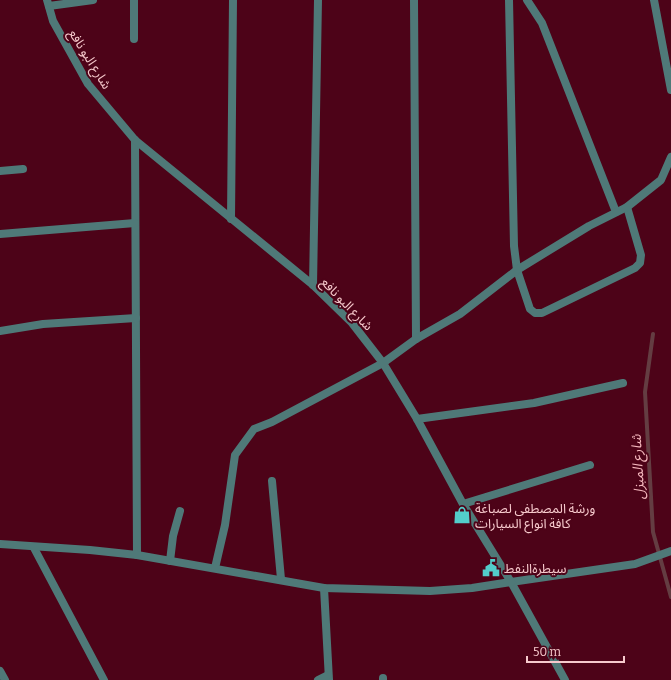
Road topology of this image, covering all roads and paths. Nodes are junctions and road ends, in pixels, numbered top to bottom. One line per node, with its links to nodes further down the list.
1 (93, 0): 9 (street)
2 (134, 0): 10 (street)
3 (233, 0): 18 (street)
4 (318, 0): 22 (street)
5 (414, 0): 25 (street)
6 (509, 0): 21 (street)
7 (527, 0): 17 (street)
8 (654, 0): 11 (street)
9 (48, 3): 12 (street, شارع البو نافع)
10 (134, 39)
11 (671, 90)
12 (135, 140): 18 (street, شارع البو نافع); 19 (street)
13 (671, 157): 16 (street)
14 (23, 169): 15 (street)
15 (0, 171)
16 (627, 207): 17 (street); 21 (street)
17 (616, 212): 21 (street)
18 (231, 219): 22 (street, شارع البو نافع)
19 (135, 223): 20 (street); 23 (street)
20 (0, 234)
21 (517, 270): 25 (street)
22 (313, 285): 26 (street, شارع البو نافع)
23 (136, 318): 24 (street); 36 (street)
24 (0, 331)
25 (416, 339): 26 (street)
26 (383, 363): 28 (street, شارع البو نافع); 38 (street)
27 (624, 383): 28 (street)
28 (417, 419): 31 (street, شارع البو نافع)
29 (590, 465): 31 (street)
30 (272, 481): 39 (street)
31 (463, 504): 40 (street, شارع البو نافع)
32 (180, 511): 37 (street)
33 (0, 544): 34 (street)
34 (34, 548): 36 (street); 45 (street)
35 (671, 551): 40 (street)
36 (137, 555): 37 (street)
37 (170, 561): 38 (street)
38 (215, 568): 39 (street)
39 (281, 579): 41 (street)
40 (511, 582): 41 (street); 47 (street, شارع البو نافع)
41 (324, 588): 43 (street)
42 (0, 671): 44 (street)
43 (328, 678): 46 (street)
44 (5, 680)
45 (104, 680)
46 (318, 680)
47 (565, 680)

